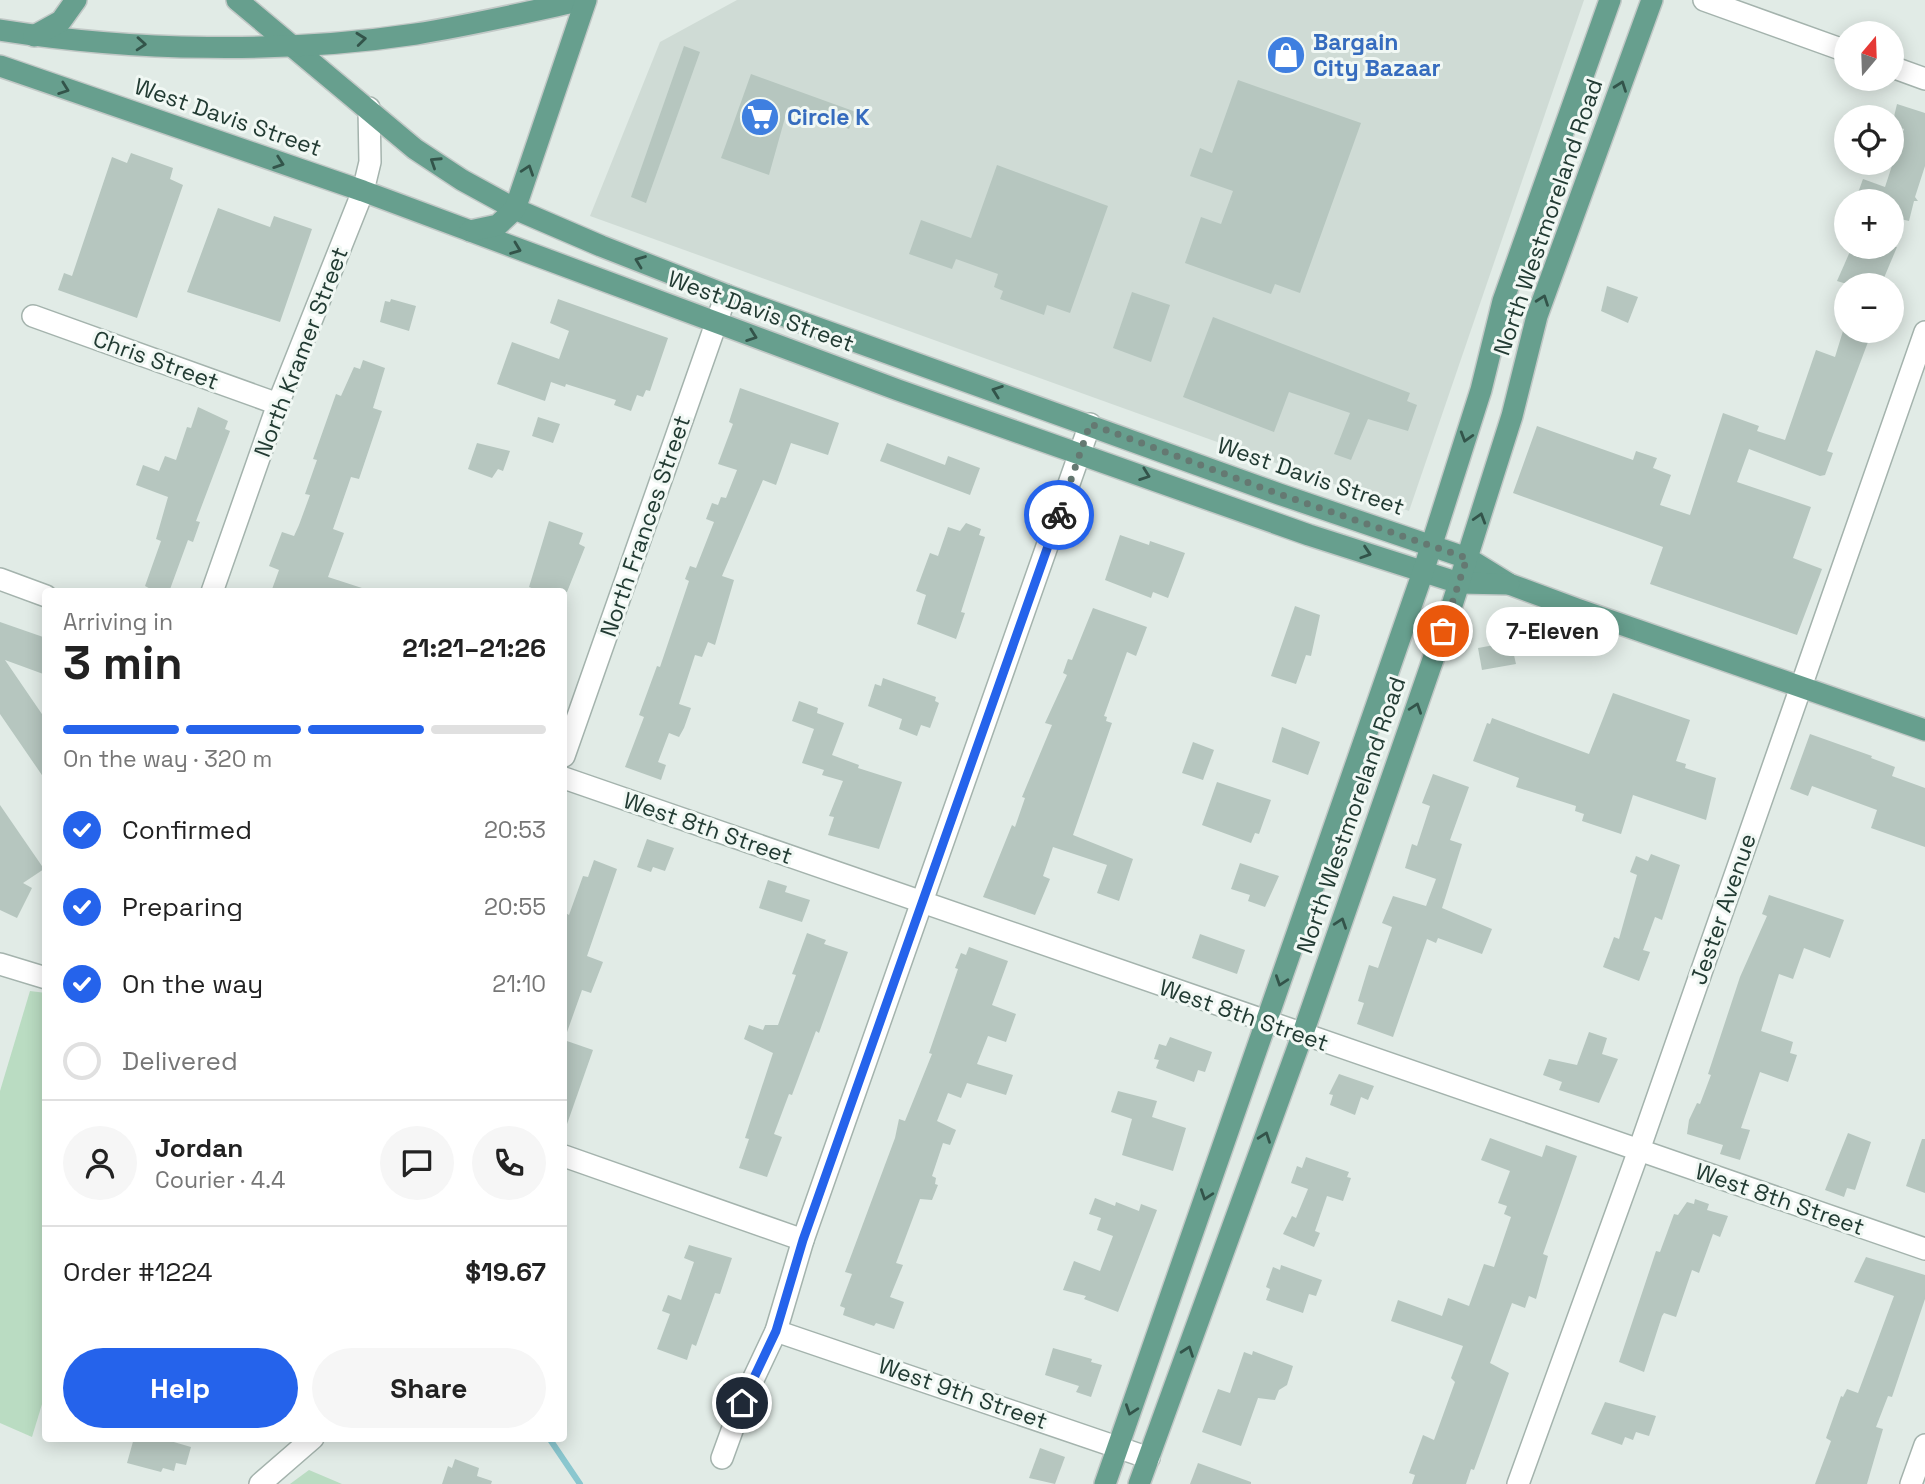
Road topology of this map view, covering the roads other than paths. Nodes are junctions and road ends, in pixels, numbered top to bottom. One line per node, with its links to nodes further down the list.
1 (76, 0): 10 (main road)
2 (237, 0): 11 (main road, West Davis Street)
3 (493, 0): 8 (main road)
4 (584, 0): 8 (main road); 18 (main road, one-way to 4)
5 (1610, 0): 24 (main road, North Westmoreland Road)
6 (1652, 0): 25 (main road, North Westmoreland Road, one-way to 6)
7 (1704, 0): 12 (street)
8 (534, 10): 11 (main road, one-way to 8)
9 (0, 30): 10 (main road)
10 (34, 36): 11 (main road, one-way to 11)
11 (293, 46): 16 (main road, West Davis Street)
12 (1834, 47)
13 (0, 66): 17 (main road, West Davis Street, one-way to 17)
14 (1904, 71): 15 (street)
15 (1925, 79)
16 (369, 108): 17 (street, North Kramer Street); 18 (main road, West Davis Street, one-way to 16)
17 (363, 191): 19 (main road, West Davis Street); 26 (street, North Kramer Street)
18 (515, 208): 19 (main road); 20 (main road, West Davis Street, one-way to 18)
19 (470, 232): 22 (main road, West Davis Street, one-way to 22)
20 (726, 295): 22 (street, North Frances Street); 27 (main road, West Davis Street, one-way to 20)
21 (33, 316): 26 (street, Chris Street)
22 (716, 323): 28 (main road, West Davis Street, one-way to 28); 39 (street, North Frances Street)
23 (1925, 332): 37 (street, Jester Avenue)
24 (1481, 390): 25 (main road); 29 (main road, North Westmoreland Road, one-way to 29)
25 (1516, 401): 30 (main road, North Westmoreland Road, one-way to 25)
26 (278, 404): 35 (street, North Kramer Street)
27 (1090, 424): 28 (street); 29 (main road, West Davis Street)
28 (1081, 452): 31 (main road, West Davis Street, one-way to 31); 41 (street)
29 (1432, 546): 30 (main road, West Davis Street); 31 (main road, North Westmoreland Road)
30 (1467, 558): 33 (main road, North Westmoreland Road); 34 (main road, West Davis Street)
31 (1423, 572): 33 (main road, West Davis Street); 44 (main road, North Westmoreland Road, one-way to 44)
32 (0, 579): 36 (street)
33 (1459, 583): 34 (main road, West Davis Street); 45 (main road, North Westmoreland Road, one-way to 33)
34 (1509, 584): 37 (main road, West Davis Street)
35 (213, 588)
36 (42, 595)
37 (1801, 687): 38 (main road, West Davis Street); 46 (street, Jester Avenue)
38 (1925, 730)
39 (567, 747)
40 (567, 779): 41 (street, West 8th Street)
41 (921, 902): 44 (street, West 8th Street); 48 (street)
42 (0, 964): 43 (street)
43 (42, 977)
44 (1267, 1023): 45 (street, West 8th Street); 53 (main road, North Westmoreland Road, one-way to 53)
45 (1302, 1036): 46 (street, West 8th Street); 55 (main road, North Westmoreland Road, one-way to 45)
46 (1639, 1150): 49 (street, West 8th Street); 59 (street, Jester Avenue)
47 (567, 1157): 48 (street)
48 (803, 1240): 50 (street)
49 (1925, 1249)
50 (776, 1331): 53 (street, West 9th Street); 54 (street)
51 (308, 1442): 56 (street)
52 (1925, 1445): 60 (street)
53 (1118, 1447): 55 (street, West 9th Street); 57 (main road, North Westmoreland Road)
54 (722, 1458)
55 (1149, 1458): 58 (main road, North Westmoreland Road)
56 (260, 1484)
57 (1105, 1484)
58 (1139, 1484)
59 (1518, 1484)
60 (1911, 1484)

